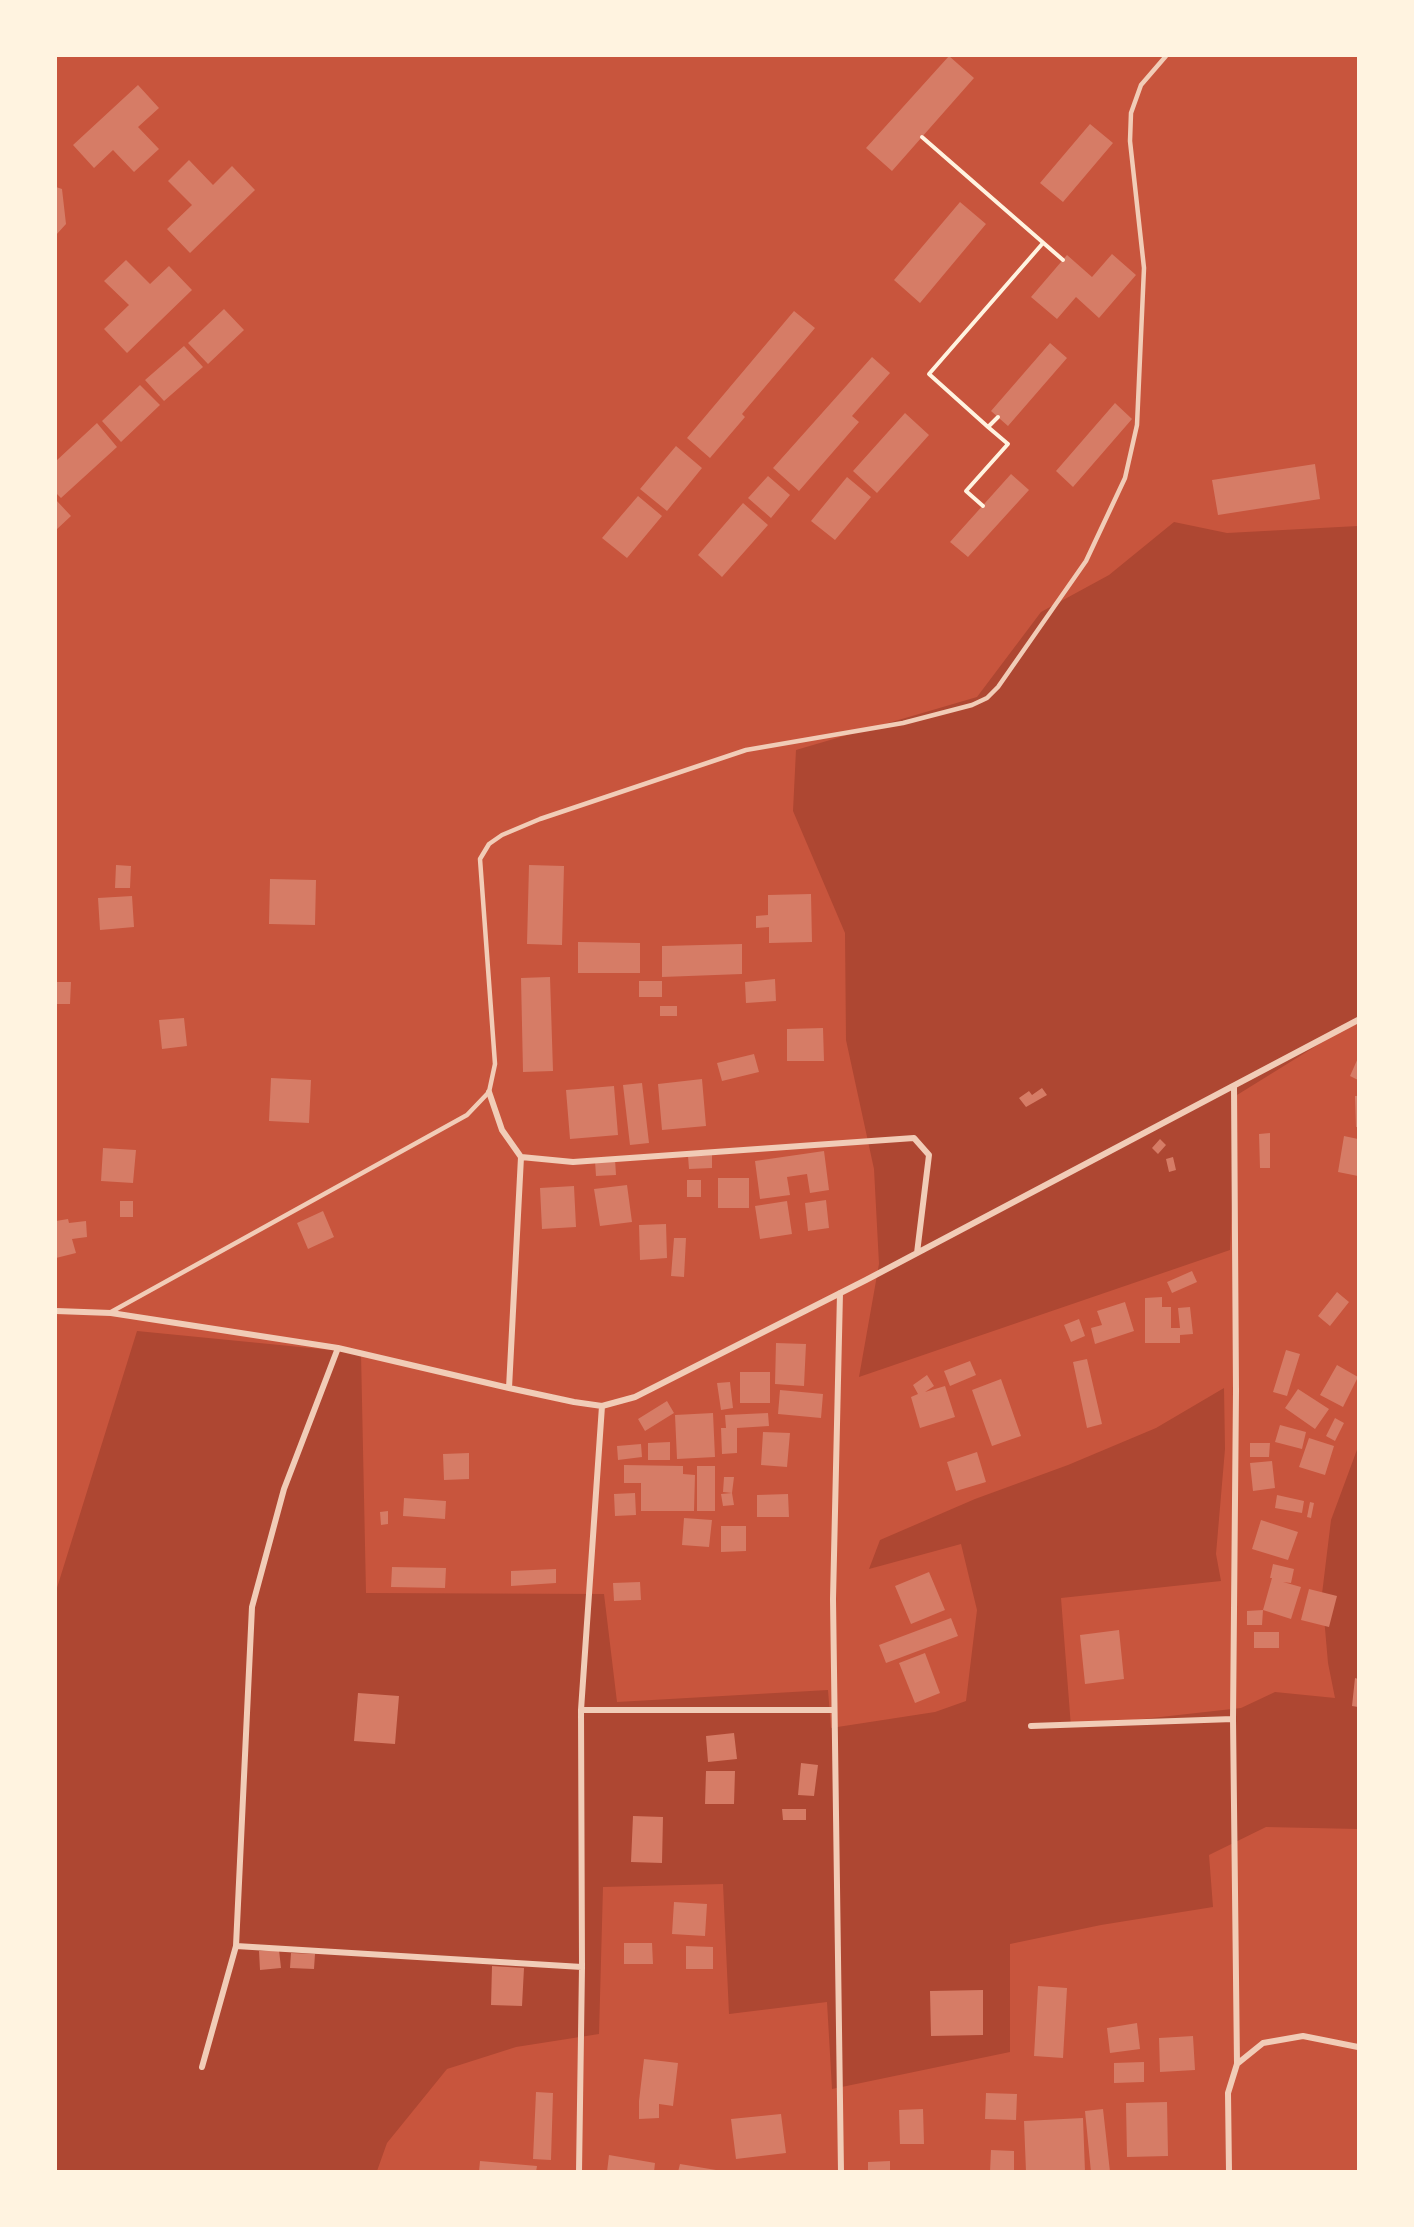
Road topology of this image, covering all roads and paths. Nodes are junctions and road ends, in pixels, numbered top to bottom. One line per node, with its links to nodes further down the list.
1 (1166, 56): 10 (lane)
2 (922, 136): 3 (path)
3 (1043, 243): 4 (path); 6 (path)
4 (1063, 260)
5 (998, 417): 6 (path)
6 (988, 427): 7 (path)
7 (983, 506)
8 (1359, 1020): 9 (street)
9 (1233, 1086): 12 (street); 21 (street)
10 (489, 1092): 11 (street); 15 (lane)
11 (521, 1156): 12 (street); 17 (street)
12 (917, 1253): 13 (street)
13 (840, 1293): 18 (street); 20 (street)
14 (56, 1311): 15 (street)
15 (111, 1312): 16 (street)
16 (338, 1348): 17 (street); 23 (street)
17 (509, 1388): 18 (street)
18 (602, 1406): 19 (street)
19 (581, 1710): 20 (street); 24 (street)
20 (834, 1710): 29 (street)
21 (1233, 1719): 22 (street); 26 (street)
22 (1031, 1726)
23 (236, 1946): 24 (street); 27 (street)
24 (582, 1967): 28 (street)
25 (1359, 2047): 26 (street)
26 (1237, 2064): 30 (street)
27 (202, 2067)
28 (579, 2172)
29 (841, 2172)
30 (1229, 2172)

